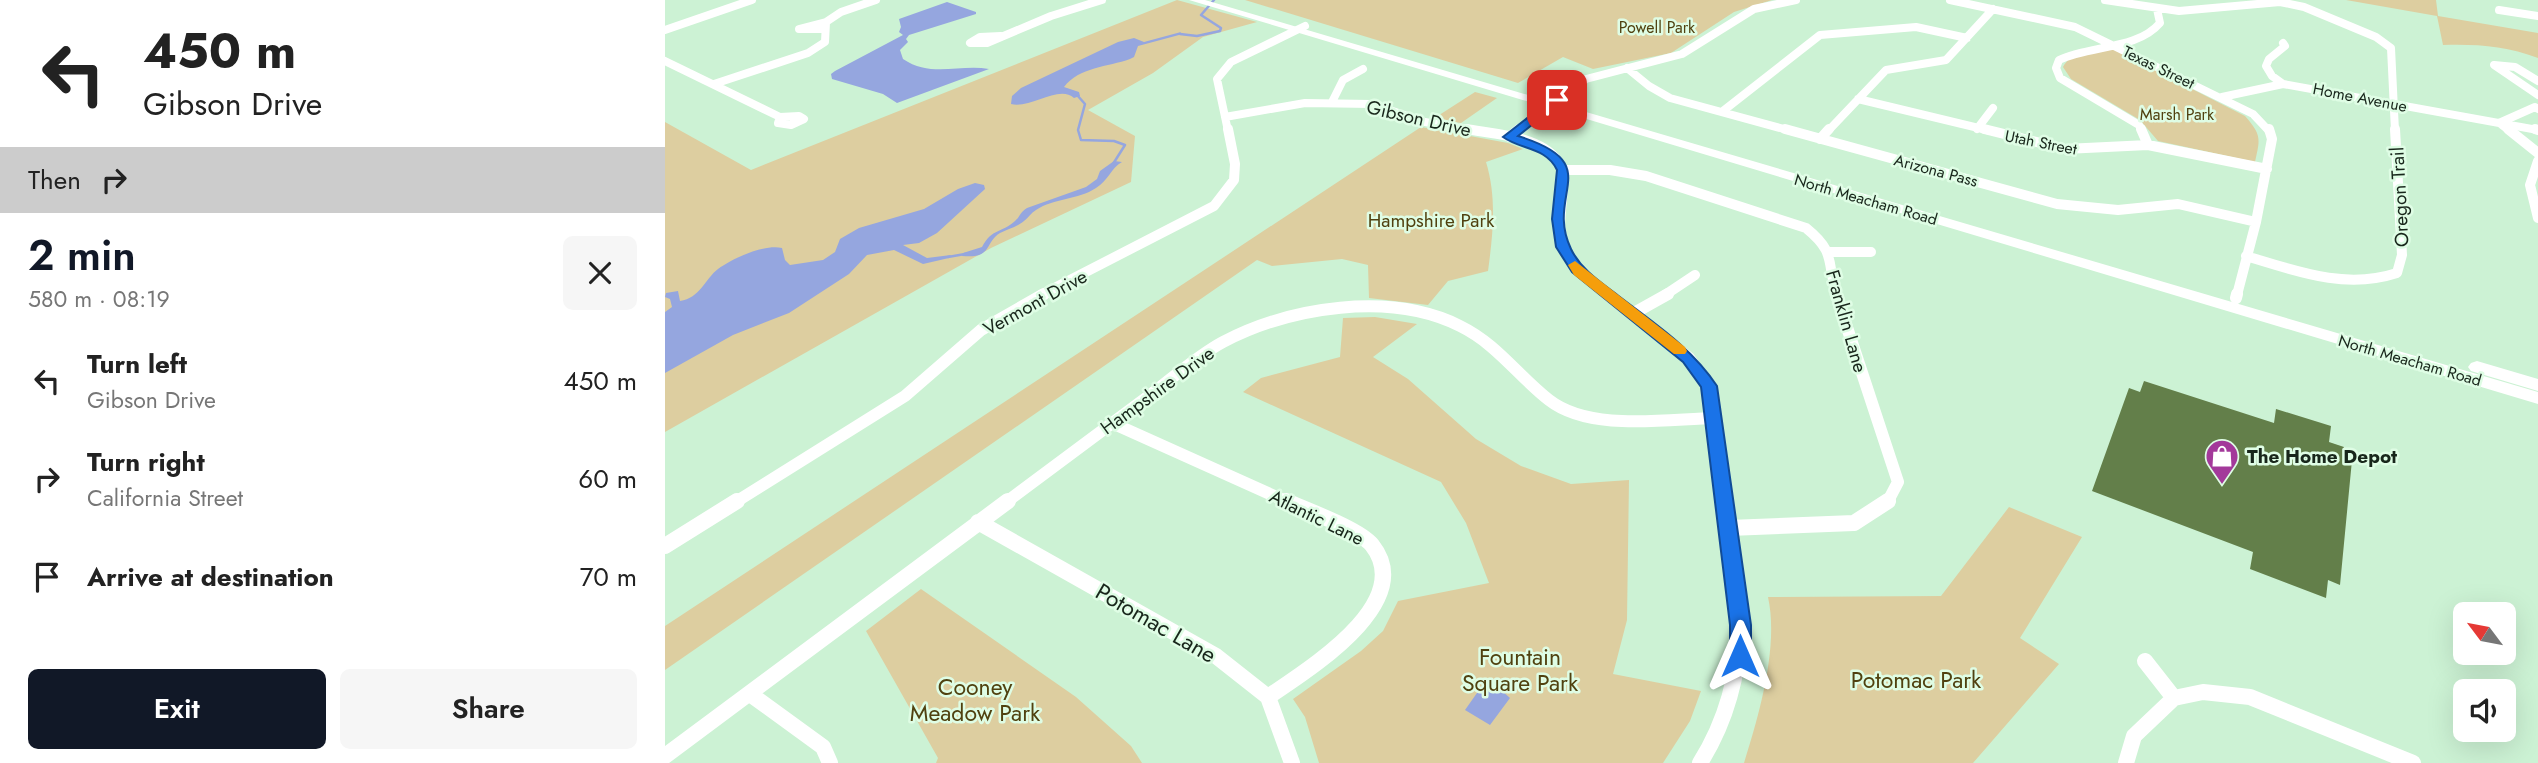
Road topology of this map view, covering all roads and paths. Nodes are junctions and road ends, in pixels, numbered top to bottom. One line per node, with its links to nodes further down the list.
1 (752, 0): 18 (street)
2 (876, 0): 28 (street)
3 (1102, 0): 11 (street)
4 (1795, 0): 25 (street)
5 (1950, 0): 13 (street)
6 (2105, 0): 14 (street)
7 (2212, 0): 12 (street)
8 (1197, 1): 10 (main road, North Meacham Road)
9 (1070, 2): 11 (street)
10 (1220, 3): 17 (main road, North Meacham Road)
11 (1079, 7): 19 (street)
12 (2226, 7): 14 (street); 23 (street)
13 (1993, 9): 20 (street); 22 (street, Texas Street)
14 (2157, 9): 22 (street)
15 (2499, 10): 16 (street)
16 (2538, 16)
17 (1300, 28): 35 (main road, North Meacham Road); 40 (street, Vermont Drive)
18 (665, 30)
19 (1001, 36)
20 (1967, 38): 32 (street); 38 (street)
21 (2283, 43): 29 (street)
22 (2111, 44): 31 (street, Texas Street); 46 (street)
23 (2391, 48): 34 (street, Oregon Trail)
24 (665, 61): 28 (street)
25 (1627, 68): 35 (street); 38 (street, Arizona Pass)
26 (1363, 69): 33 (street)
27 (2538, 81): 30 (street)
28 (714, 84): 39 (street)
29 (2283, 84): 31 (street, Home Avenue); 34 (street, Home Avenue)
30 (2538, 95)
31 (2222, 97): 49 (street, Texas Street)
32 (1858, 99): 42 (street, Utah Street); 45 (street)
33 (1332, 102): 40 (street, Gibson Drive); 44 (street, Gibson Drive)
34 (2394, 103): 41 (street, Home Avenue); 57 (street, Oregon Trail)
35 (1555, 104): 44 (street); 59 (main road, North Meacham Road); 62 (main road, North Meacham Road)
36 (2537, 106): 41 (street)
37 (1993, 108): 42 (street)
38 (1723, 111): 45 (street, Arizona Pass)
39 (780, 117)
40 (1225, 117): 67 (street, Vermont Drive)
41 (2499, 123): 43 (street, Home Avenue); 47 (street)
42 (1977, 128): 46 (street, Utah Street)
43 (2538, 130)
44 (1509, 137): 50 (street, Gibson Drive)
45 (1820, 139): 54 (street, Arizona Pass)
46 (2148, 145): 49 (street, Utah Street)
47 (2538, 153)
48 (2538, 161): 51 (street)
49 (2267, 169): 54 (street, Texas Street)
50 (1563, 170): 55 (street, Franklin Lane); 60 (street)
51 (2535, 176): 52 (street)
52 (2536, 207): 53 (street)
53 (2538, 218)
54 (2256, 222): 57 (street, Texas Street)
55 (1829, 252): 56 (street); 66 (street, Franklin Lane)
56 (1871, 252)
57 (2246, 256): 59 (street, Texas Street)
58 (1695, 275): 60 (street)
59 (2236, 298): 61 (main road, North Meacham Road)
60 (1634, 313): 63 (street)
61 (2538, 385)
62 (2538, 397)
63 (1715, 418): 64 (street, Hampshire Drive); 66 (street)
64 (1112, 423): 65 (street, Hampshire Drive); 70 (street, Atlantic Lane)
65 (978, 522): 69 (street, Hampshire Drive); 70 (street, Potomac Lane)
66 (1729, 528): 75 (street)
67 (665, 546)
68 (2145, 661): 71 (street)
69 (750, 694): 72 (street, Hampshire Drive); 73 (street)
70 (1268, 697): 74 (street)
71 (2174, 698): 76 (street); 77 (street)
72 (665, 757)
73 (830, 763)
74 (1292, 763)
75 (1700, 763)
76 (2126, 763)
77 (2413, 763)

